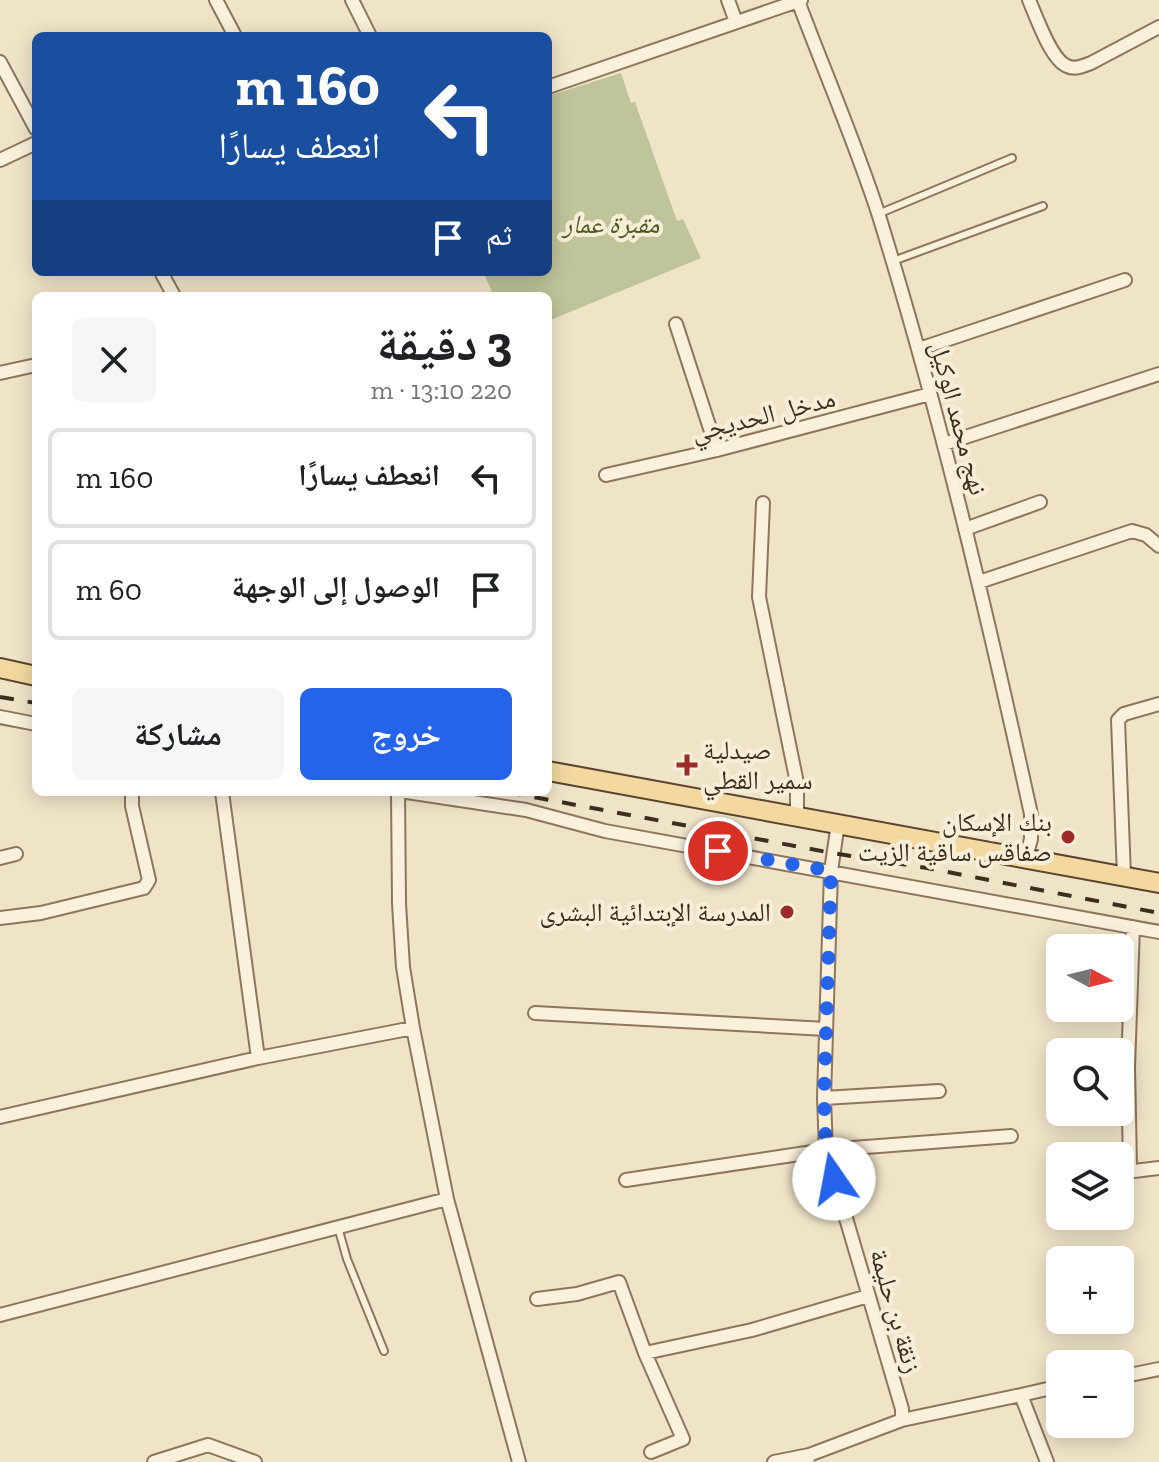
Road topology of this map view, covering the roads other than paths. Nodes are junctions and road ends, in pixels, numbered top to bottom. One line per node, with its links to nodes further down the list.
1 (216, 0): 8 (street)
2 (352, 0): 9 (street)
3 (728, 0): 6 (street)
4 (1029, 0): 7 (street)
5 (800, 1): 6 (street); 17 (street, نهج محمد الوكيل)
6 (736, 22): 11 (street)
7 (1159, 27)
8 (233, 32)
9 (368, 32)
10 (0, 64): 12 (street)
11 (552, 86)
12 (32, 122)
13 (32, 145): 15 (street)
14 (1012, 158): 17 (lane)
15 (0, 160)
16 (1043, 206): 18 (lane)
17 (878, 214): 18 (street, نهج محمد الوكيل)
18 (892, 261): 21 (street, نهج محمد الوكيل)
19 (1125, 280): 21 (street)
20 (676, 324): 27 (street)
21 (919, 349): 25 (street, نهج محمد الوكيل)
22 (32, 366): 23 (street)
23 (0, 373)
24 (1159, 374): 26 (street)
25 (930, 394): 26 (street, نهج محمد الوكيل); 27 (street, مدخل الحديجي)
26 (944, 444): 31 (street, نهج محمد الوكيل)
27 (717, 450): 28 (street, مدخل الحديجي)
28 (606, 475)
29 (1040, 502): 31 (street)
30 (763, 503): 44 (street)
31 (965, 529): 33 (street, نهج محمد الوكيل)
32 (1159, 546): 33 (street)
33 (979, 582): 48 (street, نهج محمد الوكيل)
34 (0, 668): 35 (main road)
35 (32, 675)
36 (1159, 704): 50 (street)
37 (0, 717): 38 (street)
38 (32, 723)
39 (552, 772): 44 (main road)
40 (132, 796): 52 (street)
41 (223, 796): 58 (street)
42 (398, 796): 56 (street)
43 (433, 796): 49 (street)
44 (797, 816): 45 (main road)
45 (838, 823): 48 (main road); 49 (street, زنقة بن حليمة)
46 (16, 854): 47 (street)
47 (0, 858)
48 (1026, 858): 50 (main road)
49 (831, 871): 53 (street); 57 (street, زنقة بن حليمة)
50 (1124, 876): 51 (main road)
51 (1159, 883)
52 (0, 918)
53 (1133, 927): 54 (street); 64 (street)
54 (1159, 932)
55 (535, 1013): 57 (street)
56 (413, 1028): 58 (street); 66 (street)
57 (826, 1029): 60 (street, زنقة بن حليمة)
58 (258, 1058): 61 (street)
59 (939, 1091): 60 (street)
60 (824, 1098): 63 (street, زنقة بن حليمة)
61 (0, 1117)
62 (1011, 1136): 63 (street)
63 (826, 1150): 65 (street); 68 (street, زنقة بن حليمة)
64 (1159, 1168)
65 (626, 1180)
66 (447, 1199): 67 (street); 82 (street)
67 (338, 1227): 70 (street); 71 (lane)
68 (868, 1296): 72 (street); 77 (street, زنقة بن حليمة)
69 (537, 1299): 72 (street)
70 (0, 1315)
71 (384, 1351)
72 (645, 1353): 78 (street)
73 (1159, 1369): 74 (street)
74 (1134, 1374)
75 (1046, 1389): 76 (street)
76 (1021, 1395): 77 (street); 84 (street)
77 (902, 1420): 79 (street)
78 (651, 1452)
79 (808, 1458): 83 (street)
80 (154, 1462): 81 (street)
81 (255, 1462)
82 (519, 1462)
83 (774, 1462)
84 (1047, 1462)

